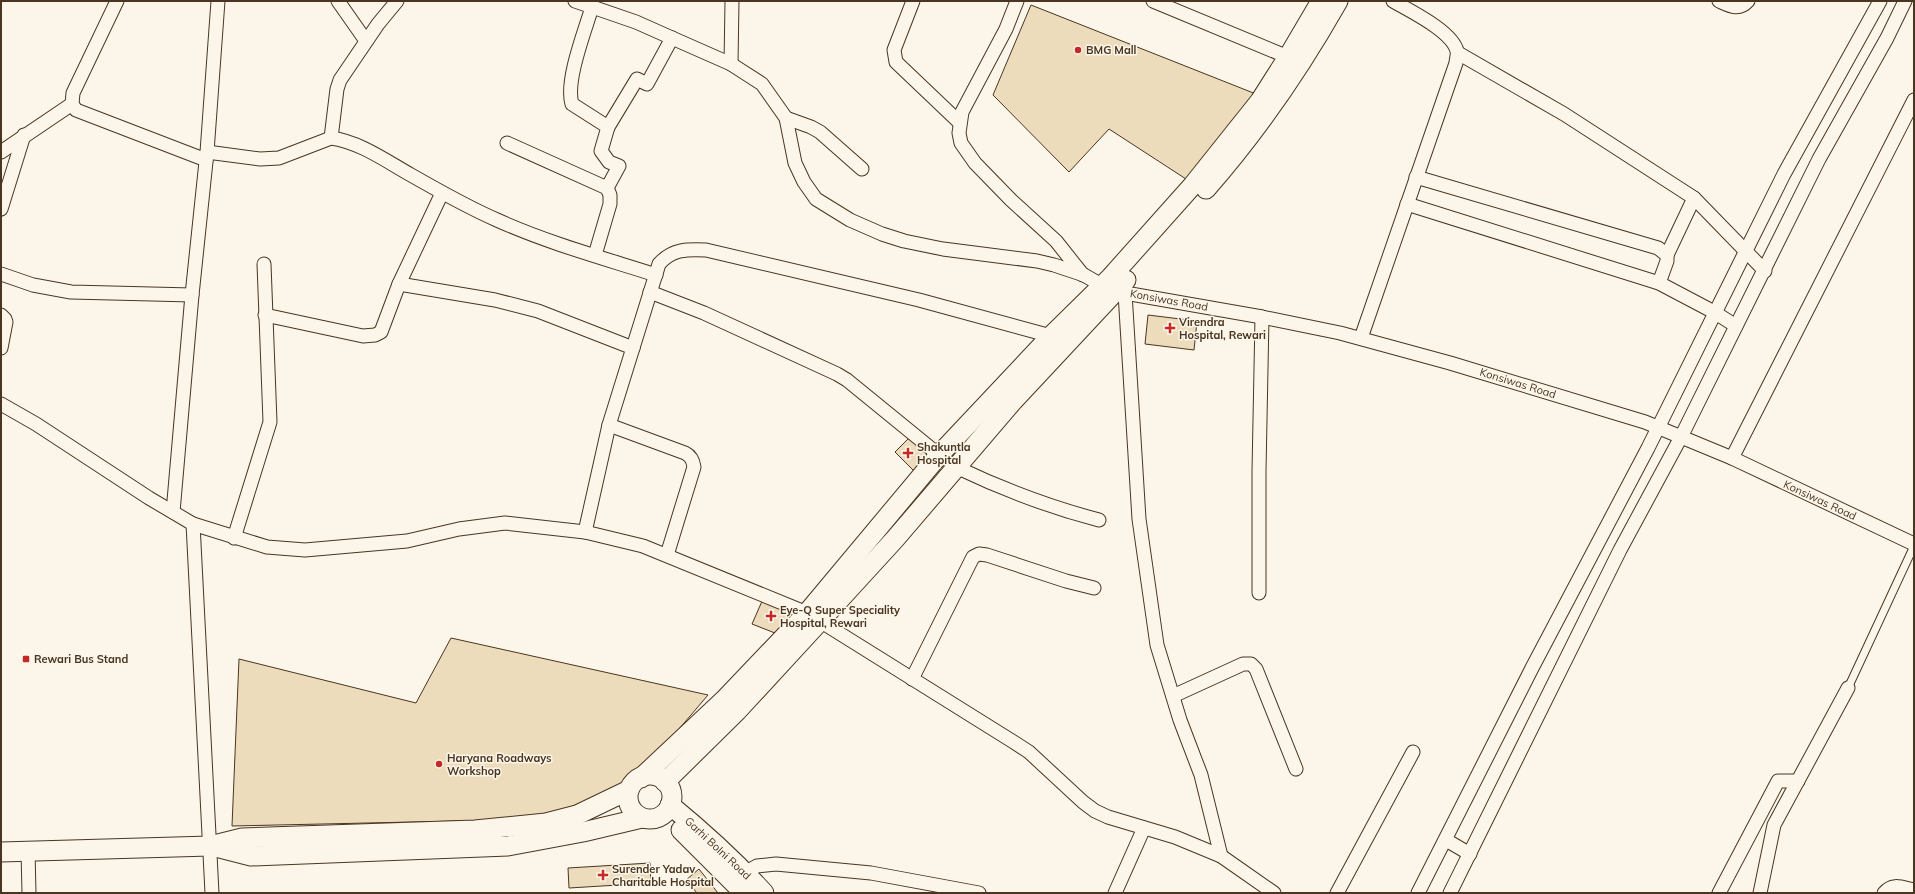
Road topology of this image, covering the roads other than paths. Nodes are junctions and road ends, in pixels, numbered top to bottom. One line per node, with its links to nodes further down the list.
1 (117, 1): 24 (street)
2 (218, 1): 32 (street)
3 (338, 1): 19 (street)
4 (396, 1): 19 (street)
5 (575, 1): 17 (street)
6 (732, 1): 22 (street)
7 (913, 1): 26 (street)
8 (1017, 1): 26 (street)
9 (1153, 1): 21 (street)
10 (1322, 1): 21 (main road)
11 (1338, 1): 50 (main road)
12 (1393, 1): 20 (street)
13 (1719, 1): 14 (street)
14 (1748, 1)
15 (1880, 1): 40 (street)
16 (1906, 1): 44 (street)
17 (592, 7): 18 (street); 27 (street)
18 (672, 38): 22 (street); 27 (street)
19 (366, 41): 29 (street)
20 (1458, 53): 34 (street); 37 (street)
21 (1288, 58): 50 (main road)
22 (731, 64): 25 (street)
23 (1914, 100): 67 (street)
24 (72, 104): 28 (street); 32 (street)
25 (786, 118): 33 (street); 47 (street)
26 (959, 122): 47 (street)
27 (608, 127): 35 (street)
28 (24, 135): 31 (street); 39 (street)
29 (331, 138): 32 (street); 36 (street)
30 (507, 143): 35 (street)
31 (1, 152)
32 (207, 156): 52 (street)
33 (862, 169)
34 (1416, 177): 38 (street); 41 (street)
35 (606, 188): 42 (street)
36 (442, 193): 42 (street); 49 (street)
37 (1694, 198): 40 (street); 41 (street)
38 (1407, 204): 48 (street); 59 (street)
39 (1, 209)
40 (1745, 251): 44 (street); 53 (street)
41 (1667, 254): 48 (street)
42 (595, 255): 46 (street)
43 (264, 264): 55 (street)
44 (1765, 271): 57 (street)
45 (1, 274): 52 (street)
46 (656, 275): 51 (street); 58 (street)
47 (1084, 275): 50 (street)
48 (1659, 283): 53 (street)
49 (399, 284): 55 (street); 61 (street)
50 (1115, 289): 56 (street, Konsiwas Road); 58 (main road); 68 (main road); 81 (street)
51 (650, 292): 61 (street); 66 (street)
52 (192, 295): 69 (street)
53 (1714, 312): 57 (street); 64 (street)
54 (1, 315): 60 (street)
55 (265, 315): 73 (street)
56 (1262, 317): 59 (street, Konsiwas Road); 77 (street)
57 (1736, 326): 65 (street)
58 (1051, 336): 66 (main road)
59 (1361, 338): 64 (street, Konsiwas Road)
60 (1, 348)
61 (633, 348): 63 (street)
62 (1, 404): 69 (street)
63 (609, 425): 72 (street); 75 (street)
64 (1658, 427): 65 (street, Konsiwas Road); 90 (street)
65 (1681, 437): 67 (street, Konsiwas Road); 94 (street)
66 (940, 455): 78 (main road)
67 (1732, 458): 74 (street, Konsiwas Road)
68 (956, 467): 70 (street); 78 (main road)
69 (173, 512): 71 (street)
70 (1099, 520)
71 (193, 524): 73 (street); 91 (street)
72 (585, 532): 73 (street); 75 (street)
73 (234, 538)
74 (1914, 545): 80 (lane)
75 (667, 555): 78 (street)
76 (1094, 588): 79 (street)
77 (1259, 593)
78 (814, 617): 79 (street); 85 (main road); 86 (main road)
79 (912, 679): 89 (street)
80 (1848, 688): 84 (street)
81 (1173, 696): 83 (street); 95 (street)
82 (1413, 752): 104 (street)
83 (1296, 769)
84 (1798, 780): 107 (street); 108 (street)
85 (665, 782): 86 (main road); 87 (main road)
86 (635, 784): 88 (main road); 91 (main road)
87 (667, 810): 88 (main road); 96 (main road, Garhi Bolni Road)
88 (642, 818): 91 (main road)
89 (1144, 828): 95 (street); 102 (street)
90 (1446, 840): 94 (street); 105 (street)
91 (210, 846): 92 (main road); 99 (street)
92 (28, 851): 93 (main road); 98 (street)
93 (1, 852)
94 (1470, 854): 106 (street)
95 (1221, 856): 103 (street)
96 (741, 883): 100 (main road, Garhi Bolni Road); 101 (street)
97 (1914, 890): 109 (street)
98 (29, 893)
99 (212, 893)
100 (764, 893)
101 (979, 893)
102 (1115, 893)
103 (1274, 893)
104 (1337, 893)
105 (1418, 893)
106 (1450, 893)
107 (1719, 893)
108 (1760, 893)
109 (1884, 893)

